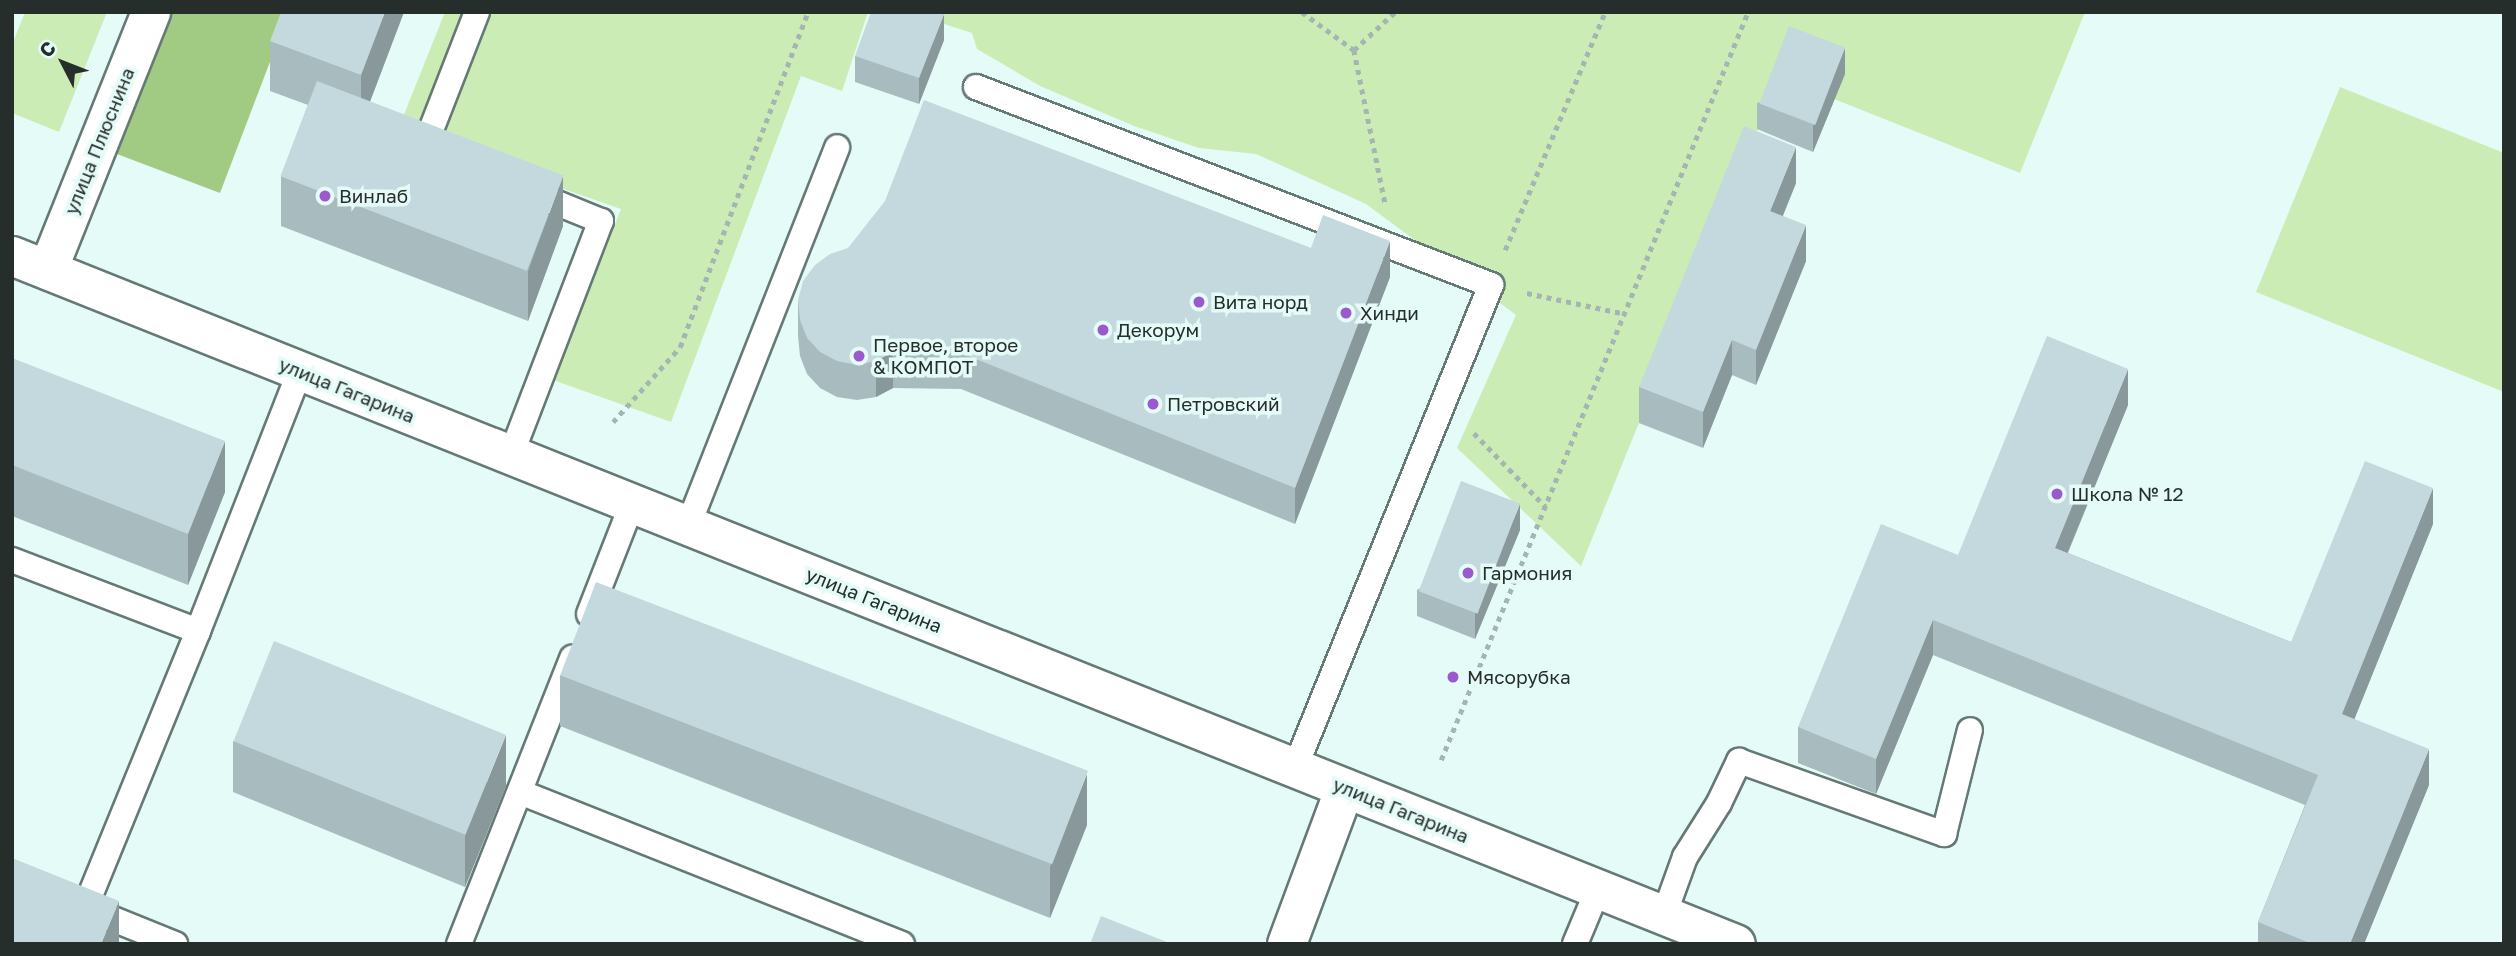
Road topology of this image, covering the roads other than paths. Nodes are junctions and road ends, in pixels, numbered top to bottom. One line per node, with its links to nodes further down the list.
1 (150, 12): 8 (street, улица Плюснина)
2 (477, 12): 5 (lane)
3 (976, 87): 16 (lane)
4 (837, 147): 12 (lane)
5 (449, 158)
6 (512, 184): 10 (lane)
7 (12, 256): 8 (street, улица Гагарина)
8 (48, 270): 9 (street, улица Гагарина)
9 (300, 371): 10 (street, улица Гагарина); 14 (lane)
10 (511, 455): 11 (street, улица Гагарина)
11 (632, 504): 12 (street, улица Гагарина); 18 (lane)
12 (688, 526): 16 (street, улица Гагарина)
13 (12, 560): 14 (lane)
14 (198, 631): 21 (lane)
15 (1970, 730): 22 (lane)
16 (1295, 768): 17 (street, улица Гагарина)
17 (1345, 788): 19 (street, улица Гагарина); 26 (street)
18 (520, 792): 24 (lane); 25 (lane)
19 (1598, 889): 22 (street, улица Гагарина); 27 (lane)
20 (61, 898): 21 (lane)
21 (85, 908): 23 (lane)
22 (1664, 915): 28 (street, улица Гагарина)
23 (175, 944)
24 (459, 944)
25 (902, 944)
26 (1287, 944)
27 (1575, 944)
28 (1736, 944)

